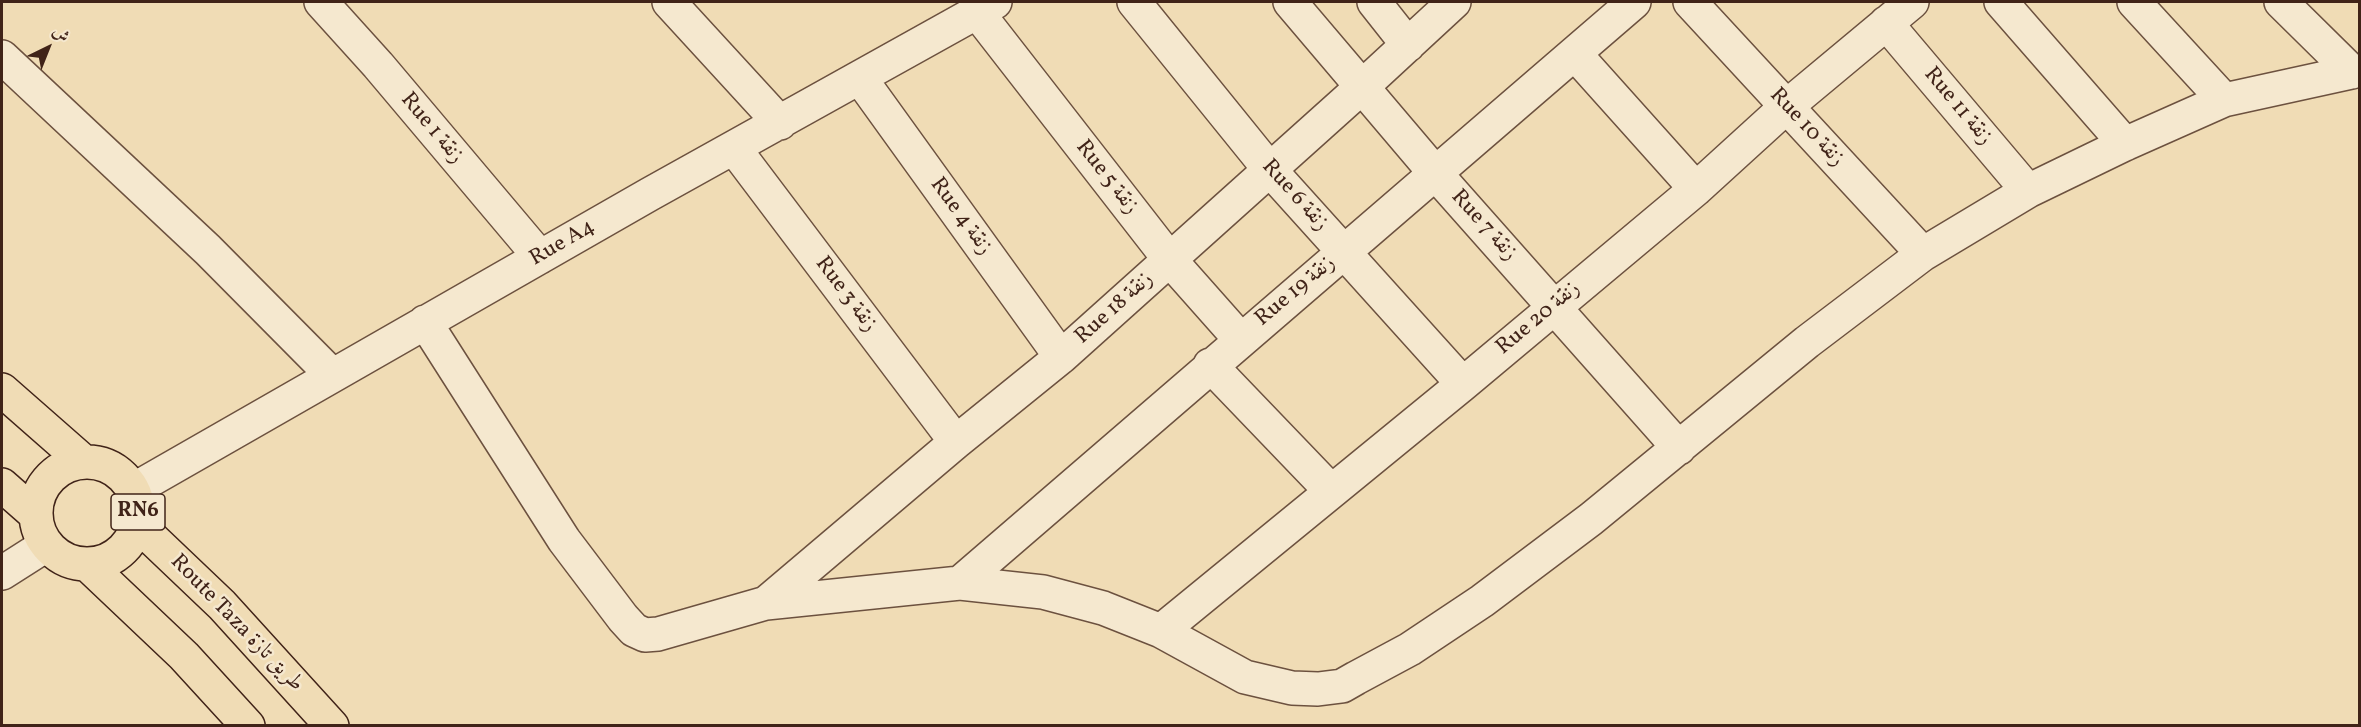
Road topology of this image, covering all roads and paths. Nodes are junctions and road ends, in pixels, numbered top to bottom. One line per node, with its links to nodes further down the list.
1 (321, 2): 31 (street, Rue 1 زنقة)
2 (669, 2): 22 (street)
3 (1134, 2): 25 (street, Rue 6 زنقة)
4 (1290, 2): 19 (street, Rue 7 زنقة)
5 (1374, 2): 15 (street)
6 (1454, 2): 15 (street, Rue 18 زنقة)
7 (1634, 2): 16 (street, Rue 19 زنقة)
8 (1690, 2): 21 (street, Rue 10 زنقة)
9 (1912, 2): 14 (street, Rue 20 زنقة)
10 (2001, 2): 23 (street)
11 (2134, 2): 20 (street)
12 (2281, 2): 20 (street)
13 (986, 7): 18 (street, Rue A4); 32 (street, Rue 5 زنقة)
14 (1886, 23): 21 (street, Rue 20 زنقة); 28 (street, Rue 11 زنقة)
15 (1408, 45): 19 (street, Rue 18 زنقة)
16 (1575, 54): 26 (street, Rue 19 زنقة); 27 (street)
17 (2, 57): 38 (street)
18 (860, 78): 22 (street, Rue A4); 36 (street, Rue 4 زنقة)
19 (1363, 86): 25 (street, Rue 18 زنقة); 26 (street, Rue 7 زنقة)
20 (2224, 100): 23 (street)
21 (1786, 107): 27 (street, Rue 20 زنقة); 30 (street, Rue 10 زنقة)
22 (780, 123): 24 (street, Rue A4)
23 (2125, 144): 28 (street)
24 (734, 148): 31 (street, Rue A4); 41 (street, Rue 3 زنقة)
25 (1270, 170): 29 (street, Rue 6 زنقة); 32 (street, Rue 18 زنقة)
26 (1436, 174): 29 (street, Rue 19 زنقة); 33 (street, Rue 7 زنقة)
27 (1696, 189): 33 (street, Rue 20 زنقة)
28 (2028, 191): 30 (street)
29 (1344, 251): 35 (street, Rue 19 زنقة); 39 (street, Rue 6 زنقة)
30 (1923, 254): 42 (street)
31 (540, 257): 34 (street, Rue A4)
32 (1170, 260): 35 (street, Rue 5 زنقة); 36 (street, Rue 18 زنقة)
33 (1554, 306): 39 (street, Rue 20 زنقة); 42 (street, Rue 7 زنقة)
34 (425, 322): 38 (street, Rue A4); 52 (street)
35 (1240, 339): 37 (street, Rue 19 زنقة)
36 (1061, 357): 41 (street, Rue 18 زنقة)
37 (1210, 365): 46 (street); 51 (street, Rue 19 زنقة)
38 (332, 375): 45 (street, Rue A4)
39 (1463, 384): 46 (street, Rue 20 زنقة)
40 (2, 390): 43 (highway, RN6)
41 (956, 442): 52 (street, Rue 18 زنقة)
42 (1679, 448): 53 (street)
43 (84, 462): 45 (highway, RN6); 48 (highway)
44 (2, 485): 48 (highway)
45 (133, 490): 47 (highway, RN6)
46 (1331, 490): 53 (street, Rue 20 زنقة)
47 (138, 525): 49 (highway, RN6); 55 (highway, Route Taza طريق تازة / RN6)
48 (41, 530): 49 (highway); 50 (street)
49 (88, 565): 54 (highway)
50 (2, 573)
51 (960, 583): 52 (street); 53 (street)
52 (766, 603)
53 (1161, 631)
54 (248, 726)
55 (332, 726)

